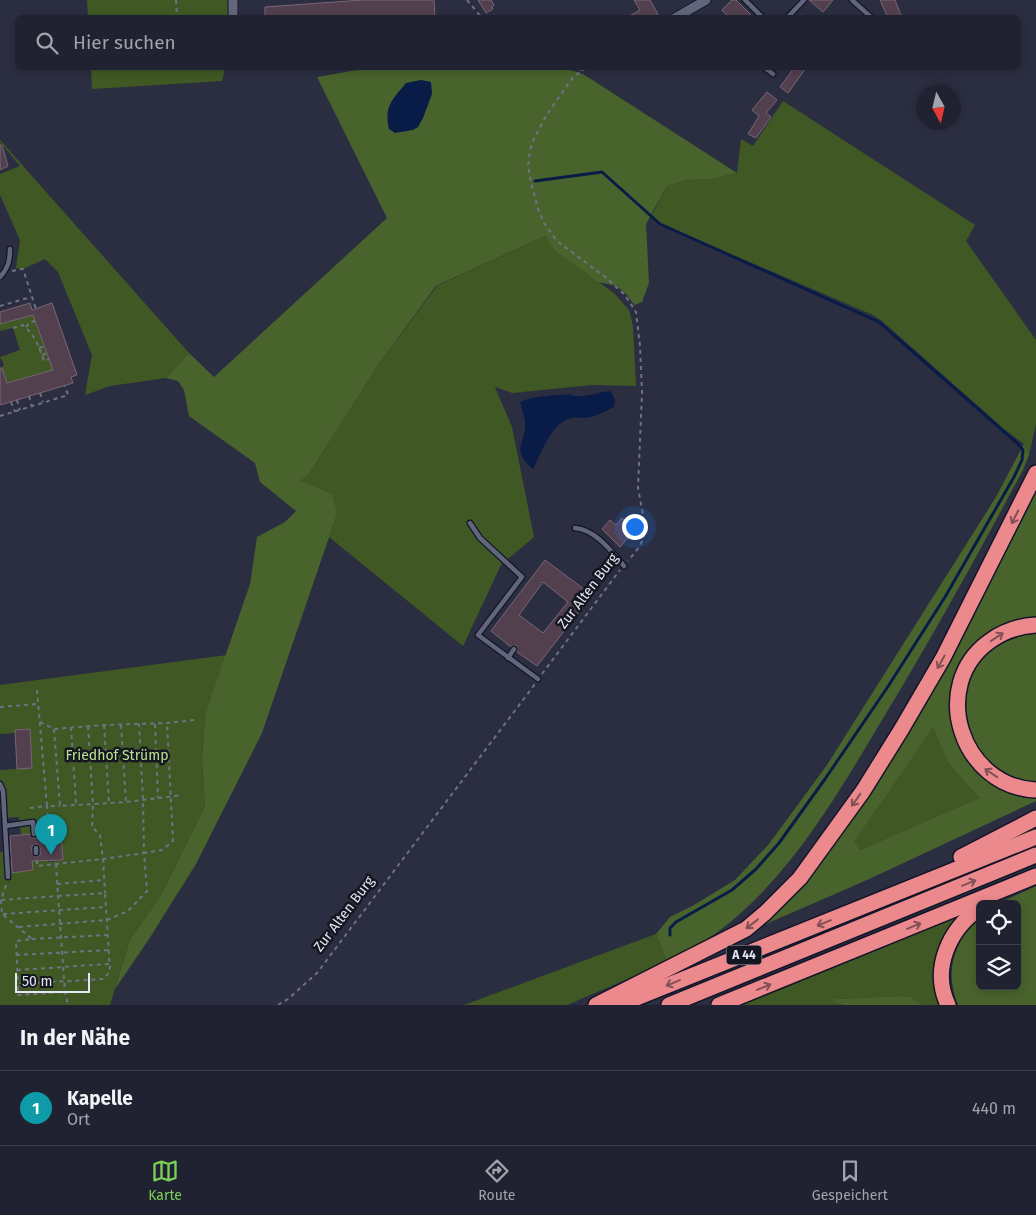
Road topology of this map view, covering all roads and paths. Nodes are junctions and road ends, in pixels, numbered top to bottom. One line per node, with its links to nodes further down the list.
1 (176, 0): 8 (path)
2 (233, 0): 9 (street)
3 (467, 0): 10 (path)
4 (706, 0): 11 (street)
5 (745, 0): 12 (lane)
6 (804, 0): 13 (lane)
7 (852, 0): 14 (lane)
8 (177, 15)
9 (233, 15)
10 (480, 15)
11 (680, 15)
12 (760, 15)
13 (790, 15)
14 (869, 15)
15 (582, 70): 45 (path, Zur Alten Burg)
16 (768, 70): 17 (lane)
17 (774, 74)
18 (10, 249): 19 (lane)
19 (7, 269): 20 (lane); 21 (path)
20 (0, 277)
21 (32, 296): 22 (path); 23 (path)
22 (0, 306)
23 (36, 309)
24 (35, 321): 25 (path)
25 (26, 327): 26 (path); 28 (path)
26 (13, 328)
27 (44, 346): 28 (path)
28 (39, 348): 30 (path)
29 (47, 353): 30 (path)
30 (42, 355): 31 (path)
31 (49, 359)
32 (65, 386): 37 (path)
33 (40, 393): 37 (path)
34 (30, 396): 38 (path)
35 (17, 400): 39 (path)
36 (11, 402): 40 (path)
37 (44, 402): 38 (path)
38 (32, 406): 39 (path)
39 (20, 410): 40 (path)
40 (14, 412): 41 (path)
41 (0, 416)
42 (1036, 473): 118 (highway, one-way to 118)
43 (470, 523): 48 (lane)
44 (575, 528): 45 (lane)
45 (624, 566): 49 (path, Zur Alten Burg)
46 (1036, 625): 64 (highway, one-way to 46)
47 (514, 649): 48 (lane)
48 (508, 658): 49 (lane)
49 (538, 679): 117 (path, Zur Alten Burg)
50 (37, 690): 51 (path)
51 (38, 704): 52 (path); 54 (path)
52 (0, 707)
53 (196, 720): 55 (path)
54 (40, 722): 62 (path); 74 (path)
55 (167, 723): 58 (path); 67 (path)
56 (121, 724): 57 (path); 59 (path); 71 (path)
57 (139, 724): 58 (path); 68 (path)
58 (155, 724): 66 (path)
59 (104, 725): 60 (path); 70 (path)
60 (88, 726): 61 (path); 73 (path)
61 (71, 727): 62 (path); 72 (path)
62 (54, 729): 75 (path)
63 (0, 784): 69 (lane)
64 (1036, 790)
65 (182, 795): 67 (path)
66 (158, 798): 67 (path); 68 (path)
67 (171, 798): 83 (path)
68 (144, 799): 71 (path); 83 (path)
69 (2, 800): 79 (lane)
70 (109, 802): 71 (path); 73 (path)
71 (126, 802)
72 (76, 804): 73 (path); 75 (path)
73 (93, 804): 85 (path)
74 (47, 806): 75 (path); 76 (path); 78 (path)
75 (60, 806)
76 (30, 808)
77 (1036, 818): 96 (highway)
78 (48, 820)
79 (5, 826): 80 (lane); 88 (lane)
80 (34, 834)
81 (1036, 836): 96 (highway, A 44)
82 (36, 850): 86 (path)
83 (144, 853): 85 (path); 101 (path)
84 (1036, 855): 120 (highway, A 44, one-way to 84)
85 (103, 859): 86 (path); 89 (path)
86 (56, 864): 91 (path)
87 (1036, 876): 90 (highway)
88 (8, 878): 94 (path)
89 (104, 880): 91 (path); 92 (path)
90 (1019, 883): 95 (highway); 121 (highway, one-way to 90)
91 (57, 884): 93 (path)
92 (105, 893): 93 (path); 97 (path)
93 (58, 896): 94 (path); 98 (path)
94 (1, 900): 100 (path)
95 (992, 900)
96 (869, 905): 119 (highway, A 44, one-way to 119)
97 (105, 907): 98 (path); 101 (path)
98 (59, 910): 100 (path); 102 (path)
99 (976, 912): 122 (highway)
100 (2, 914): 103 (path)
101 (107, 920): 102 (path); 104 (path)
102 (60, 923): 103 (path); 105 (path)
103 (19, 927): 106 (path)
104 (108, 935): 105 (path); 107 (path)
105 (61, 938): 106 (path); 108 (path)
106 (32, 939): 109 (path)
107 (109, 950): 108 (path); 110 (path)
108 (62, 952): 109 (path); 111 (path)
109 (16, 955): 112 (path)
110 (110, 964): 111 (path); 113 (path)
111 (63, 967): 112 (path); 113 (path)
112 (18, 970): 114 (path)
113 (64, 982): 114 (path); 115 (path)
114 (18, 984): 115 (path)
115 (64, 992): 116 (path)
116 (68, 1005)
117 (278, 1005)
118 (596, 1005)
119 (619, 1005)
120 (670, 1005)
121 (719, 1005)
122 (948, 1005)

